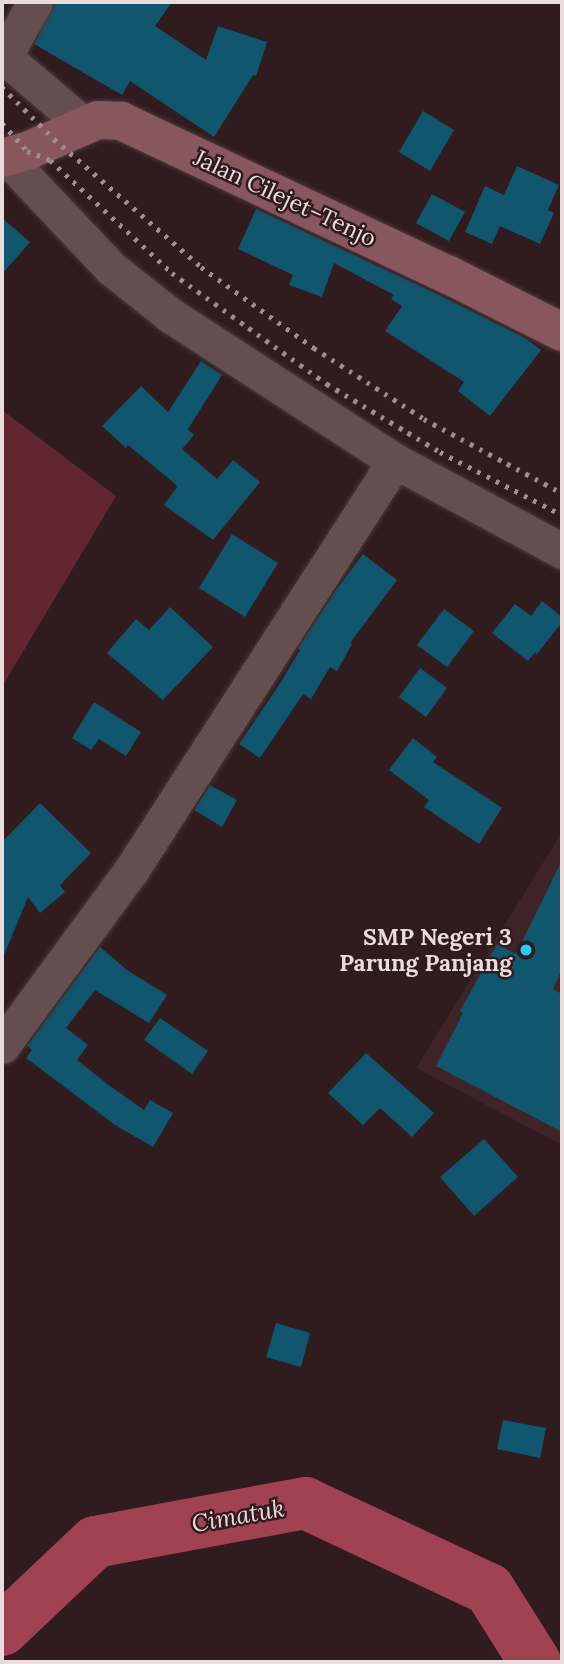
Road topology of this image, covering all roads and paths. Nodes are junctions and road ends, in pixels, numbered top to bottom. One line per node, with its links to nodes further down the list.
1 (35, 2): 2 (street)
2 (3, 56): 3 (street)
3 (84, 125): 4 (main road, Jalan Cilejet–Tenjo); 5 (main road, Jalan Cilejet–Tenjo)
4 (4, 158): 6 (street)
5 (562, 332)
6 (395, 461): 7 (street); 8 (street)
7 (562, 551)
8 (2, 1046)

